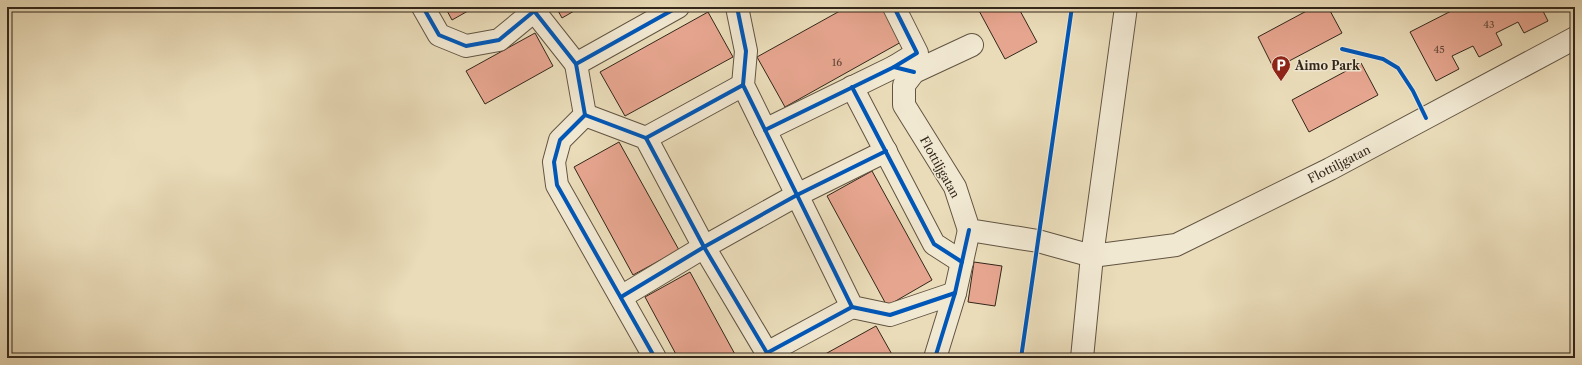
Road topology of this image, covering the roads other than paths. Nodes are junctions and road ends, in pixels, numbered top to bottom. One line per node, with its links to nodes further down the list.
1 (423, 7): 6 (street)
2 (678, 7): 9 (street)
3 (737, 7): 11 (street)
4 (894, 7): 10 (street)
5 (1126, 7): 20 (street)
6 (532, 9): 9 (street)
7 (1575, 38): 20 (street, Flottiljgatan)
8 (972, 45): 10 (street)
9 (576, 64): 13 (street)
10 (904, 69): 12 (street); 18 (street, Flottiljgatan)
11 (743, 85): 14 (street); 15 (street)
12 (852, 87): 14 (street); 16 (street)
13 (585, 115): 15 (street); 23 (street)
14 (765, 130): 17 (street)
15 (646, 138): 19 (street)
16 (886, 151): 17 (street); 21 (street)
17 (797, 195): 19 (street); 24 (street)
18 (969, 230): 20 (street, Flottiljgatan); 21 (street)
19 (704, 247): 23 (street); 25 (street)
20 (1092, 256): 28 (street)
21 (962, 262): 22 (street)
22 (955, 293): 24 (street); 27 (street)
23 (621, 298): 26 (street)
24 (852, 307): 25 (street)
25 (766, 356)
26 (655, 358)
27 (935, 358)
28 (1082, 358)

